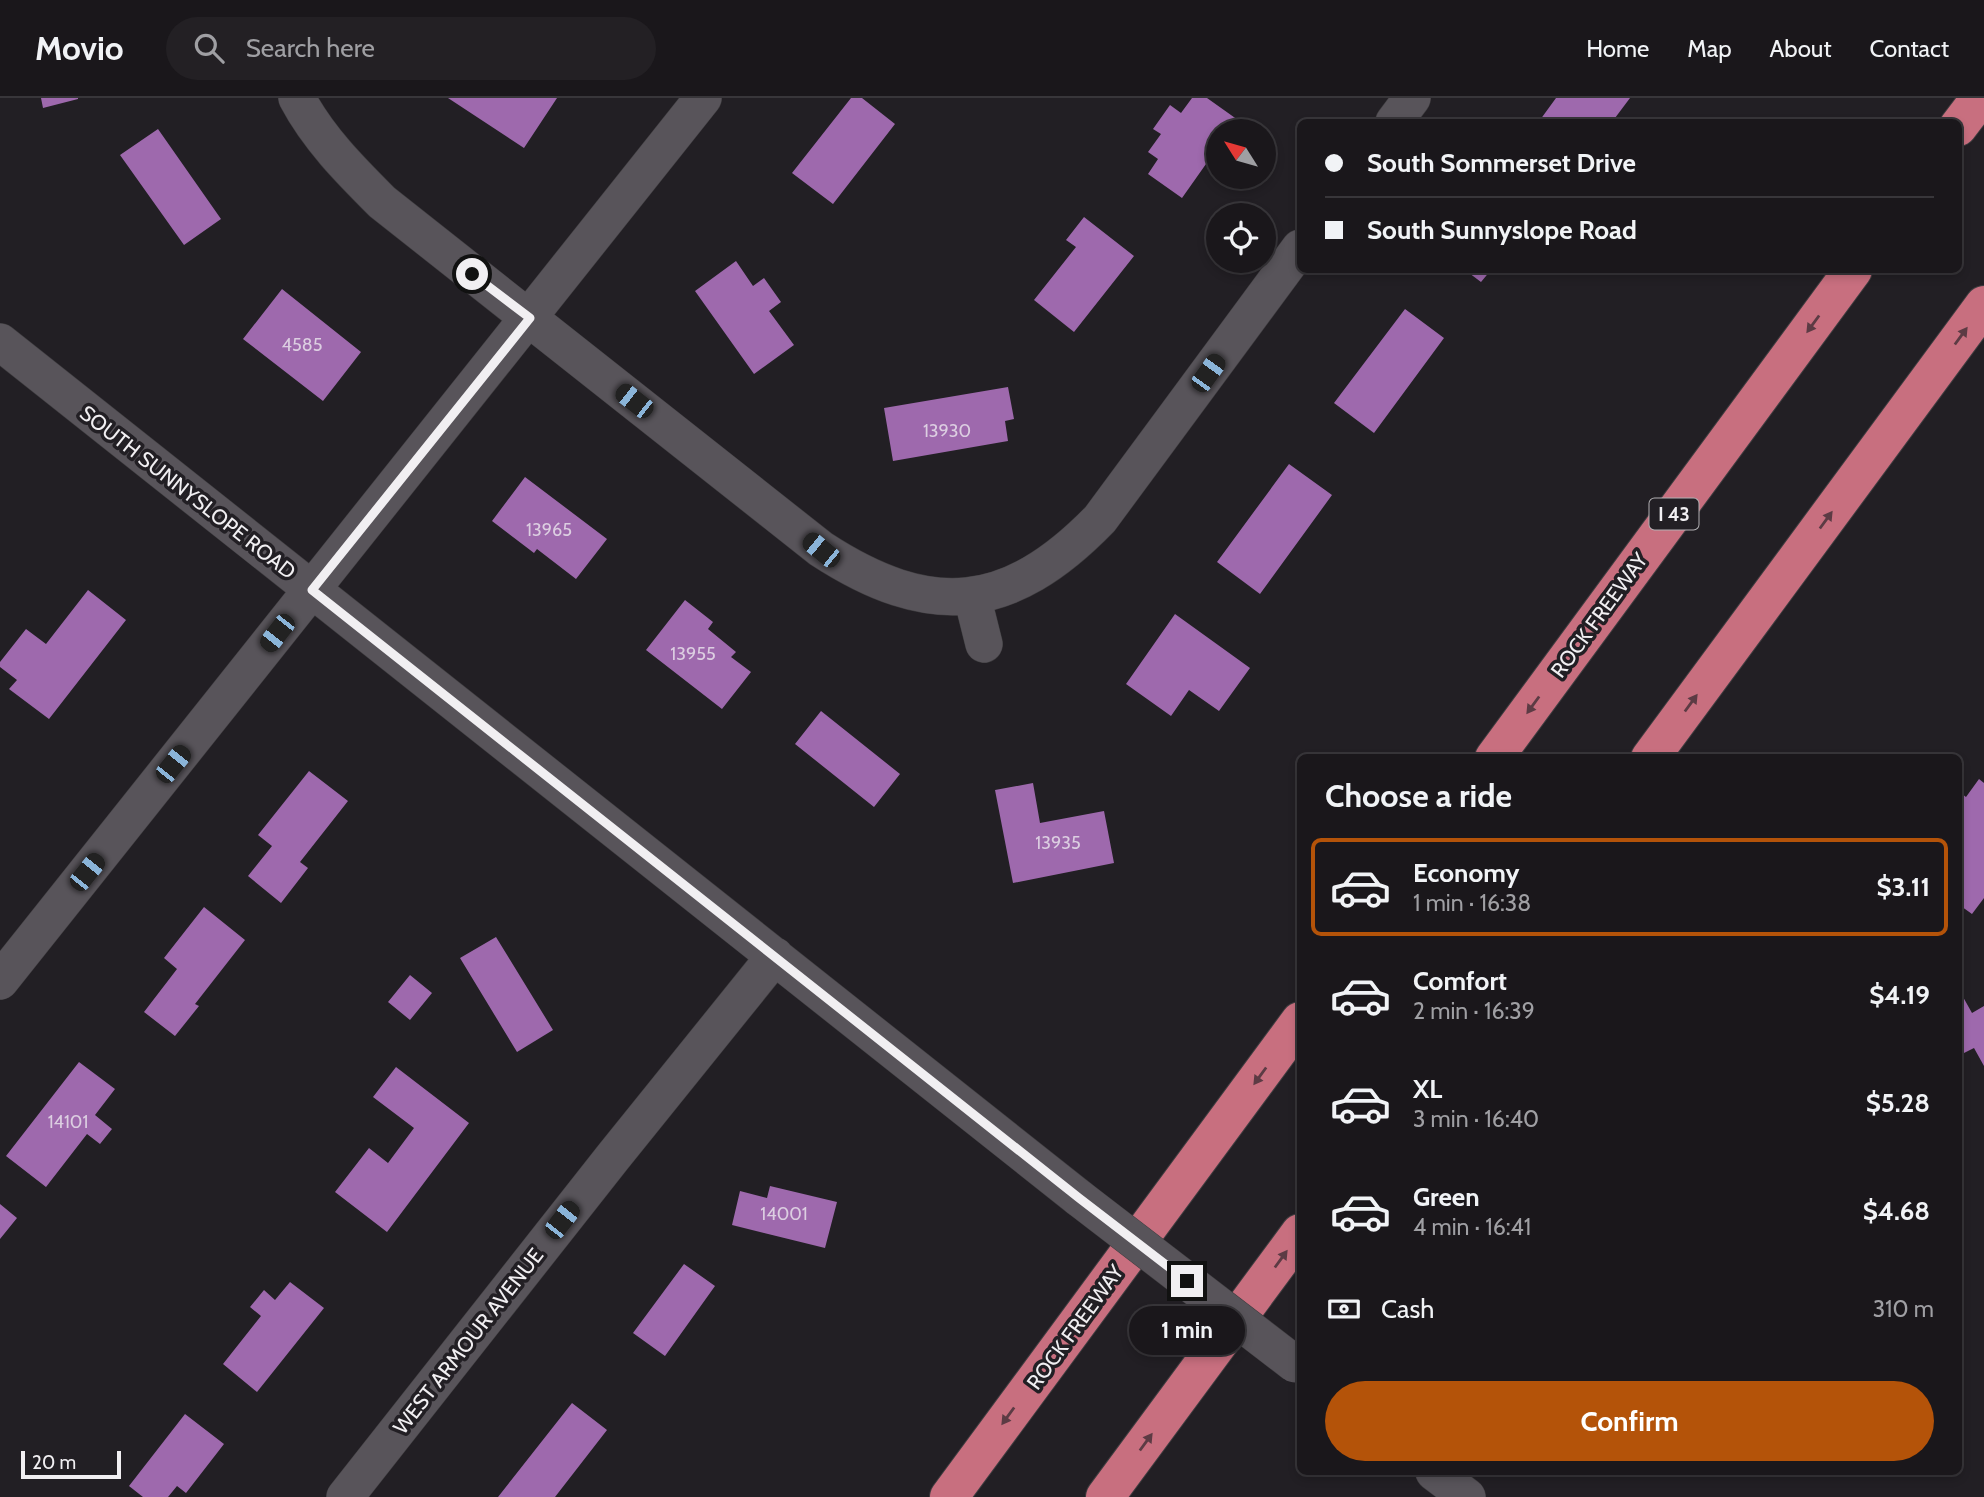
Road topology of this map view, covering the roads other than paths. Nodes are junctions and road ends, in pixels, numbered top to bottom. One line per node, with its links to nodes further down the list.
1 (297, 98): 10 (street)
2 (703, 98): 10 (street)
3 (1412, 98): 5 (street)
4 (1980, 98): 6 (highway)
5 (1396, 119)
6 (1962, 122)
7 (1297, 252): 13 (street)
8 (1851, 273): 15 (highway, ROCK FREEWAY / I 43, one-way to 15)
9 (1984, 304): 16 (highway, one-way to 9)
10 (530, 318): 12 (street); 13 (street)
11 (0, 342): 12 (street, SOUTH SUNNYSLOPE ROAD)
12 (312, 590): 17 (street, SOUTH SUNNYSLOPE ROAD); 18 (street)
13 (972, 596): 14 (street)
14 (984, 644)
15 (1497, 754)
16 (1653, 754)
17 (775, 956): 21 (street, SOUTH SUNNYSLOPE ROAD, bridge); 23 (street, WEST ARMOUR AVENUE)
18 (0, 981)
19 (1297, 1025): 24 (highway, ROCK FREEWAY, one-way to 24)
20 (1297, 1237): 25 (highway, one-way to 20)
21 (1297, 1365)
22 (1438, 1475): 26 (street)
23 (345, 1497)
24 (949, 1497)
25 (1105, 1497)
26 (1467, 1497)

